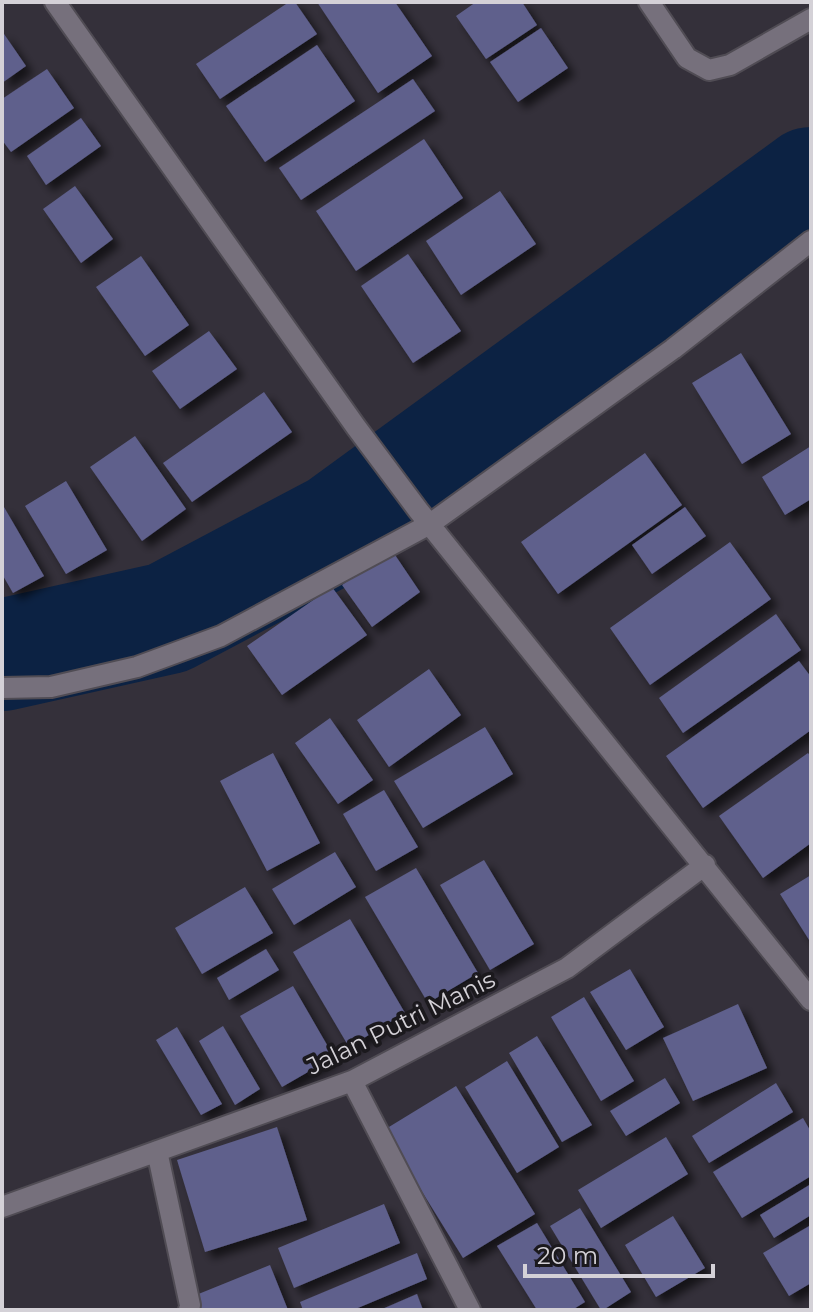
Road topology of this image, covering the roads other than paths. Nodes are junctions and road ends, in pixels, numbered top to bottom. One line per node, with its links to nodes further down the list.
1 (55, 2): 5 (street)
2 (649, 2): 3 (street)
3 (811, 19)
4 (811, 241): 5 (street)
5 (424, 517): 6 (street); 7 (street)
6 (2, 688)
7 (705, 865): 8 (street); 9 (street, Jalan Putri Manis)
8 (811, 1000)
9 (352, 1081): 10 (street, Jalan Putri Manis); 13 (street)
10 (157, 1151): 11 (street, Jalan Putri Manis); 12 (street)
11 (2, 1207)
12 (189, 1310)
13 (470, 1310)

